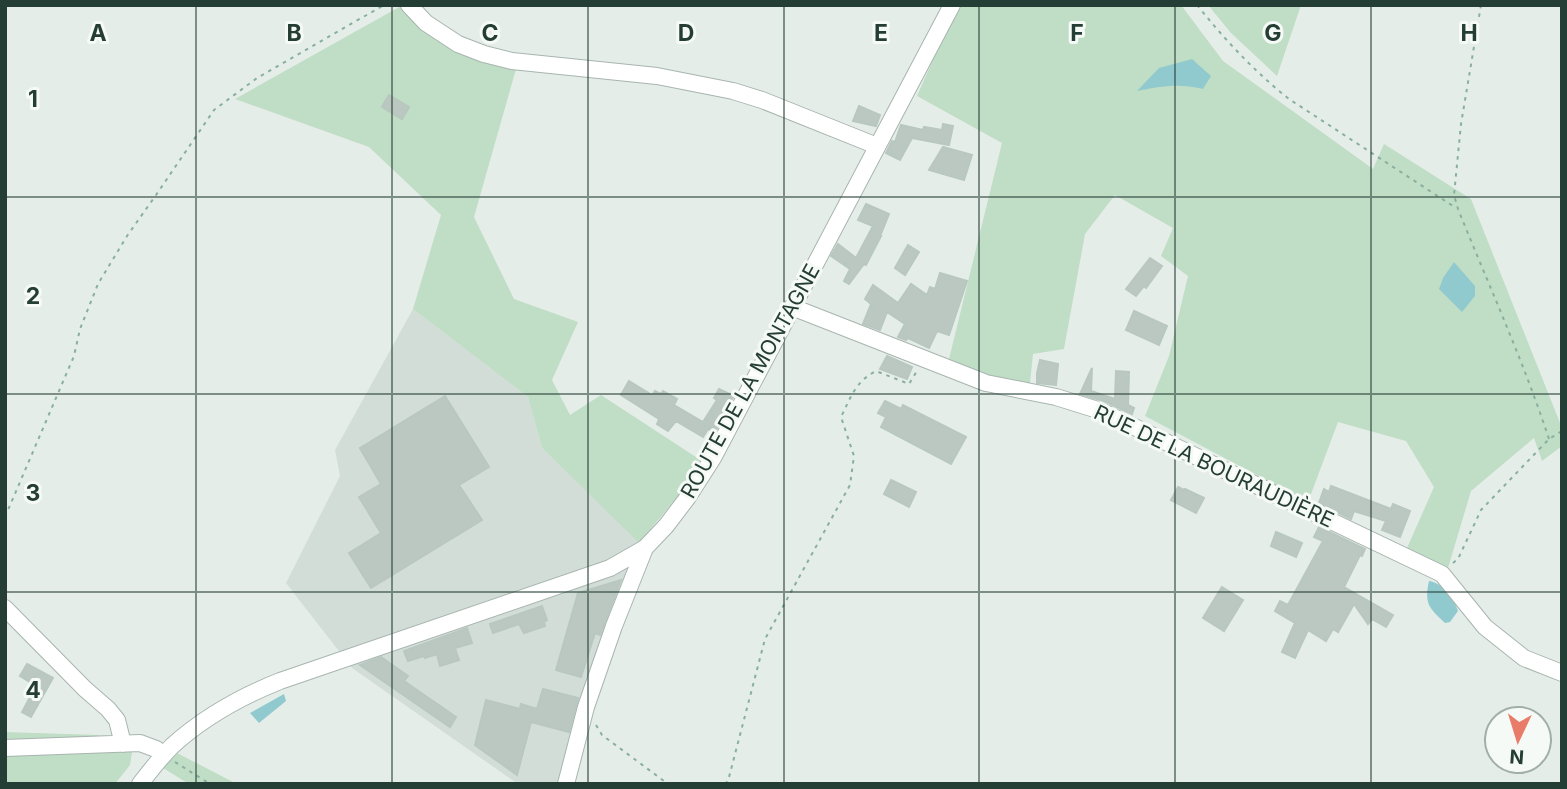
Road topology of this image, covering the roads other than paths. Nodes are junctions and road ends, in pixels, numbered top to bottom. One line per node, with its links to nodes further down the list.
1 (410, 5): 3 (street)
2 (953, 5): 3 (street, ROUTE DE LA MONTAGNE)
3 (877, 146): 4 (street, ROUTE DE LA MONTAGNE)
4 (792, 307): 5 (street, ROUTE DE LA MONTAGNE); 7 (street, RUE DE LA BOURAUDIÈRE)
5 (645, 548): 10 (street, ROUTE DE LA MONTAGNE); 12 (street)
6 (5, 608): 8 (street)
7 (1562, 673)
8 (123, 744): 9 (street); 10 (street)
9 (5, 748)
10 (164, 755): 11 (street, ROUTE DE LA MONTAGNE)
11 (140, 784)
12 (566, 784)

